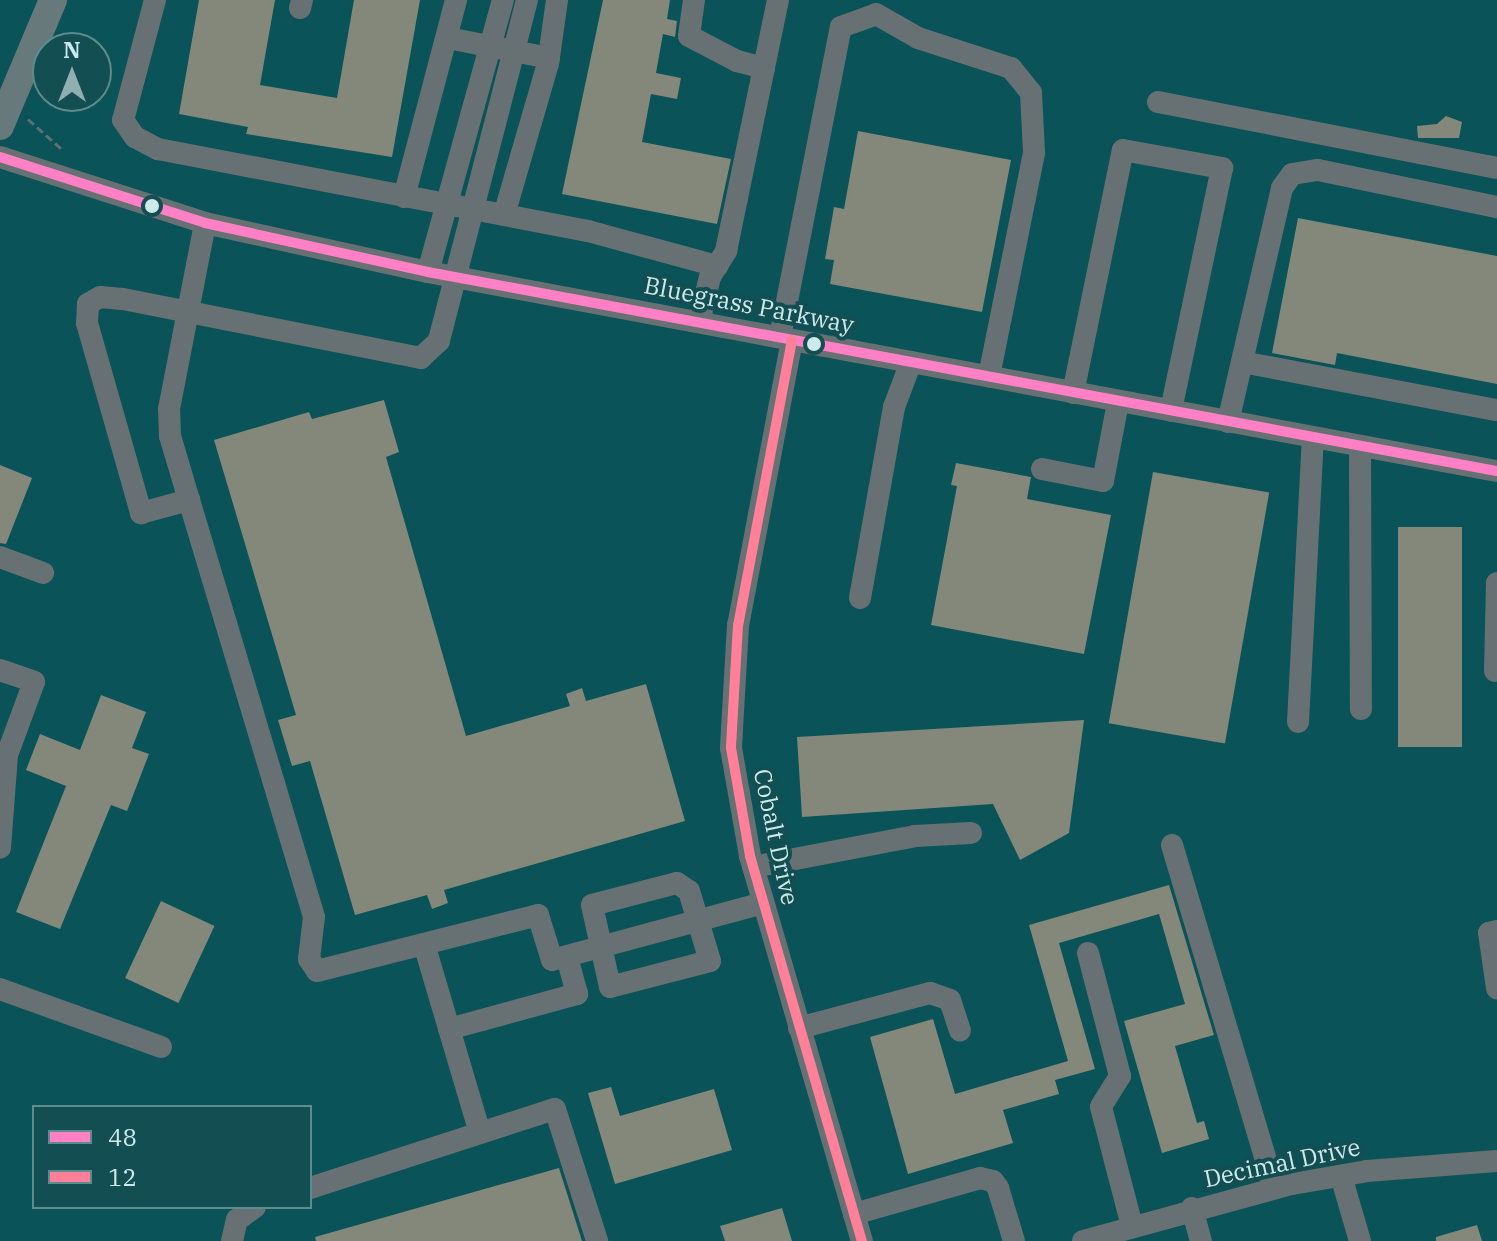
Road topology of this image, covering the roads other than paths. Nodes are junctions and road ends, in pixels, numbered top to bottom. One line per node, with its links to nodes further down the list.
1 (53, 0): 14 (main road)
2 (155, 0): 17 (street)
3 (456, 0): 9 (street)
4 (503, 0): 10 (street)
5 (527, 0): 10 (street)
6 (557, 0): 11 (street)
7 (694, 0): 12 (street)
8 (778, 0): 12 (street)
9 (448, 38): 10 (street); 17 (street)
10 (504, 49): 11 (street); 18 (street); 20 (street)
11 (549, 58): 21 (street)
12 (764, 68): 23 (street)
13 (1158, 102): 16 (street)
14 (11, 121)
15 (0, 157): 22 (street, Bluegrass Parkway)
16 (1497, 168)
17 (404, 197): 18 (street)
18 (446, 206): 20 (street); 24 (street)
19 (1497, 207): 30 (street)
20 (470, 210): 21 (street); 25 (street)
21 (504, 215): 23 (street)
22 (205, 223): 24 (street, Bluegrass Parkway); 26 (street)
23 (717, 266): 27 (street)
24 (428, 272): 25 (street, Bluegrass Parkway)
25 (455, 275): 26 (street); 27 (street, Bluegrass Parkway)
26 (188, 312): 41 (street); 41 (street)
27 (699, 322): 28 (street, Bluegrass Parkway)
28 (786, 338): 29 (street, Bluegrass Parkway); 31 (street, Cobalt Drive); 53 (street, Cobalt Drive)
29 (911, 362): 31 (street, Bluegrass Parkway); 45 (street)
30 (1242, 362): 34 (street); 36 (street)
31 (989, 377): 32 (street, Bluegrass Parkway)
32 (1073, 393): 33 (street, Bluegrass Parkway); 35 (street)
33 (1118, 402): 35 (street, Bluegrass Parkway); 39 (street)
34 (1497, 410)
35 (1171, 411): 36 (street, Bluegrass Parkway)
36 (1228, 422): 37 (street, Bluegrass Parkway)
37 (1313, 438): 38 (street, Bluegrass Parkway); 49 (street)
38 (1360, 447): 40 (street, Bluegrass Parkway); 48 (street)
39 (1042, 469)
40 (1497, 471)
41 (189, 500): 57 (street)
42 (0, 557): 43 (street)
43 (43, 573)
44 (1497, 583): 47 (street)
45 (860, 598)
46 (0, 670): 52 (street)
47 (1495, 671)
48 (1361, 709)
49 (1298, 722)
50 (971, 833): 53 (street)
51 (1172, 845): 71 (street)
52 (0, 848)
53 (753, 867): 54 (street, Cobalt Drive)
54 (763, 903): 55 (street); 63 (street, Cobalt Drive)
55 (698, 920): 58 (street); 58 (street); 58 (street)
56 (1497, 931): 61 (street)
57 (424, 944): 60 (street); 64 (street)
58 (599, 947): 60 (street)
59 (1088, 953): 75 (street)
60 (567, 956): 64 (street)
61 (1497, 988)
62 (0, 989): 66 (street)
63 (799, 1028): 65 (street); 74 (street, Cobalt Drive)
64 (449, 1029): 67 (street)
65 (960, 1030)
66 (161, 1047)
67 (480, 1133): 70 (street); 77 (street)
68 (1497, 1161): 69 (street, Decimal Drive)
69 (1341, 1176): 71 (street, Decimal Drive); 82 (street)
70 (312, 1187)
71 (1274, 1188): 72 (street, Decimal Drive)
72 (1192, 1208): 75 (street, Decimal Drive); 81 (street)
73 (252, 1209): 76 (street)
74 (854, 1214): 78 (street, Cobalt Drive); 79 (street)
75 (1132, 1226): 80 (street, Decimal Drive)
76 (232, 1241)
77 (597, 1241)
78 (862, 1241)
79 (1014, 1241)
80 (1083, 1241)
81 (1201, 1241)
82 (1360, 1241)

